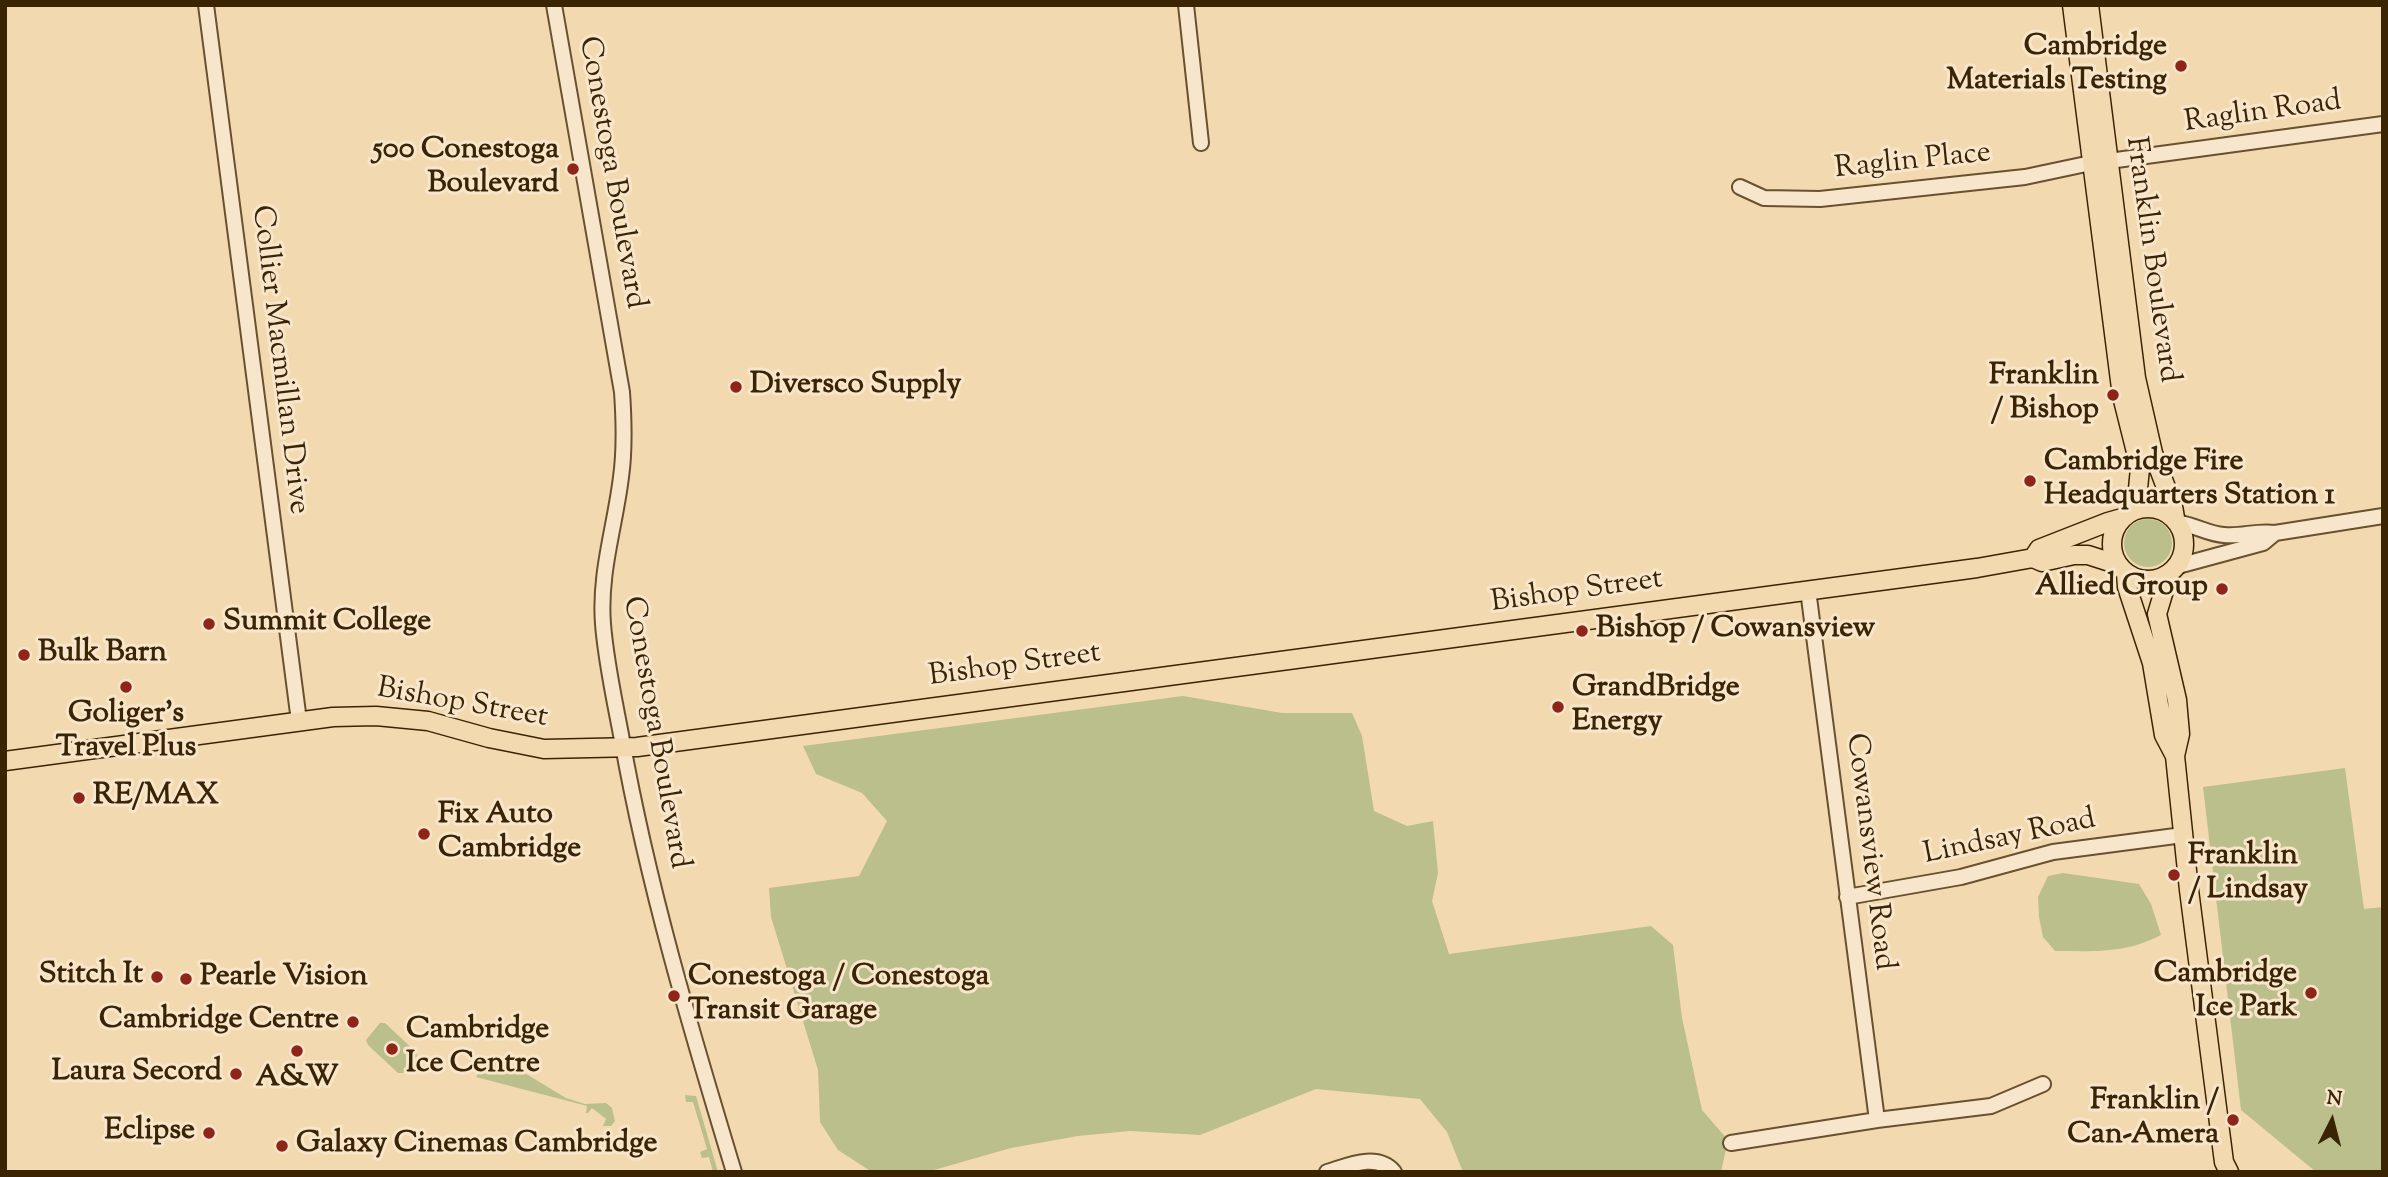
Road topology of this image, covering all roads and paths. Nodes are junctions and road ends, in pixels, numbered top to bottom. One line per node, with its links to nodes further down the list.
1 (206, 5): 18 (street, Collier Macmillan Drive)
2 (554, 5): 19 (street, Conestoga Boulevard)
3 (1186, 5): 7 (street)
4 (2072, 5): 8 (main road, Franklin Boulevard)
5 (2089, 5): 8 (main road, Franklin Boulevard)
6 (2383, 124): 8 (street, Raglin Road)
7 (1201, 143)
8 (2100, 162): 9 (street, Raglin Place); 10 (main road, Franklin Boulevard); 12 (main road, Franklin Boulevard)
9 (1740, 187)
10 (2125, 516): 12 (main road); 14 (main road, Bishop Street); 15 (main road)
11 (2383, 516): 13 (street)
12 (2177, 521): 13 (street); 16 (main road)
13 (2275, 533): 16 (street)
14 (2033, 558): 15 (main road, Bishop Street); 17 (main road, Bishop Street)
15 (2122, 569): 16 (main road); 20 (main road)
16 (2173, 570): 20 (main road)
17 (1808, 590): 19 (main road, Bishop Street); 23 (street, Cowansview Road)
18 (299, 721): 19 (main road, Bishop Street); 21 (main road, Bishop Street)
19 (623, 747): 28 (street, Conestoga Boulevard)
20 (2175, 757): 22 (main road)
21 (5, 761)
22 (2183, 835): 23 (street, Lindsay Road); 27 (main road)
23 (1847, 897): 25 (street, Cowansview Road)
24 (2043, 1084): 25 (street)
25 (1877, 1120): 26 (street)
26 (1731, 1143)
27 (2224, 1169)
28 (734, 1172)
29 (1327, 1172): 30 (street)
30 (1394, 1172)

